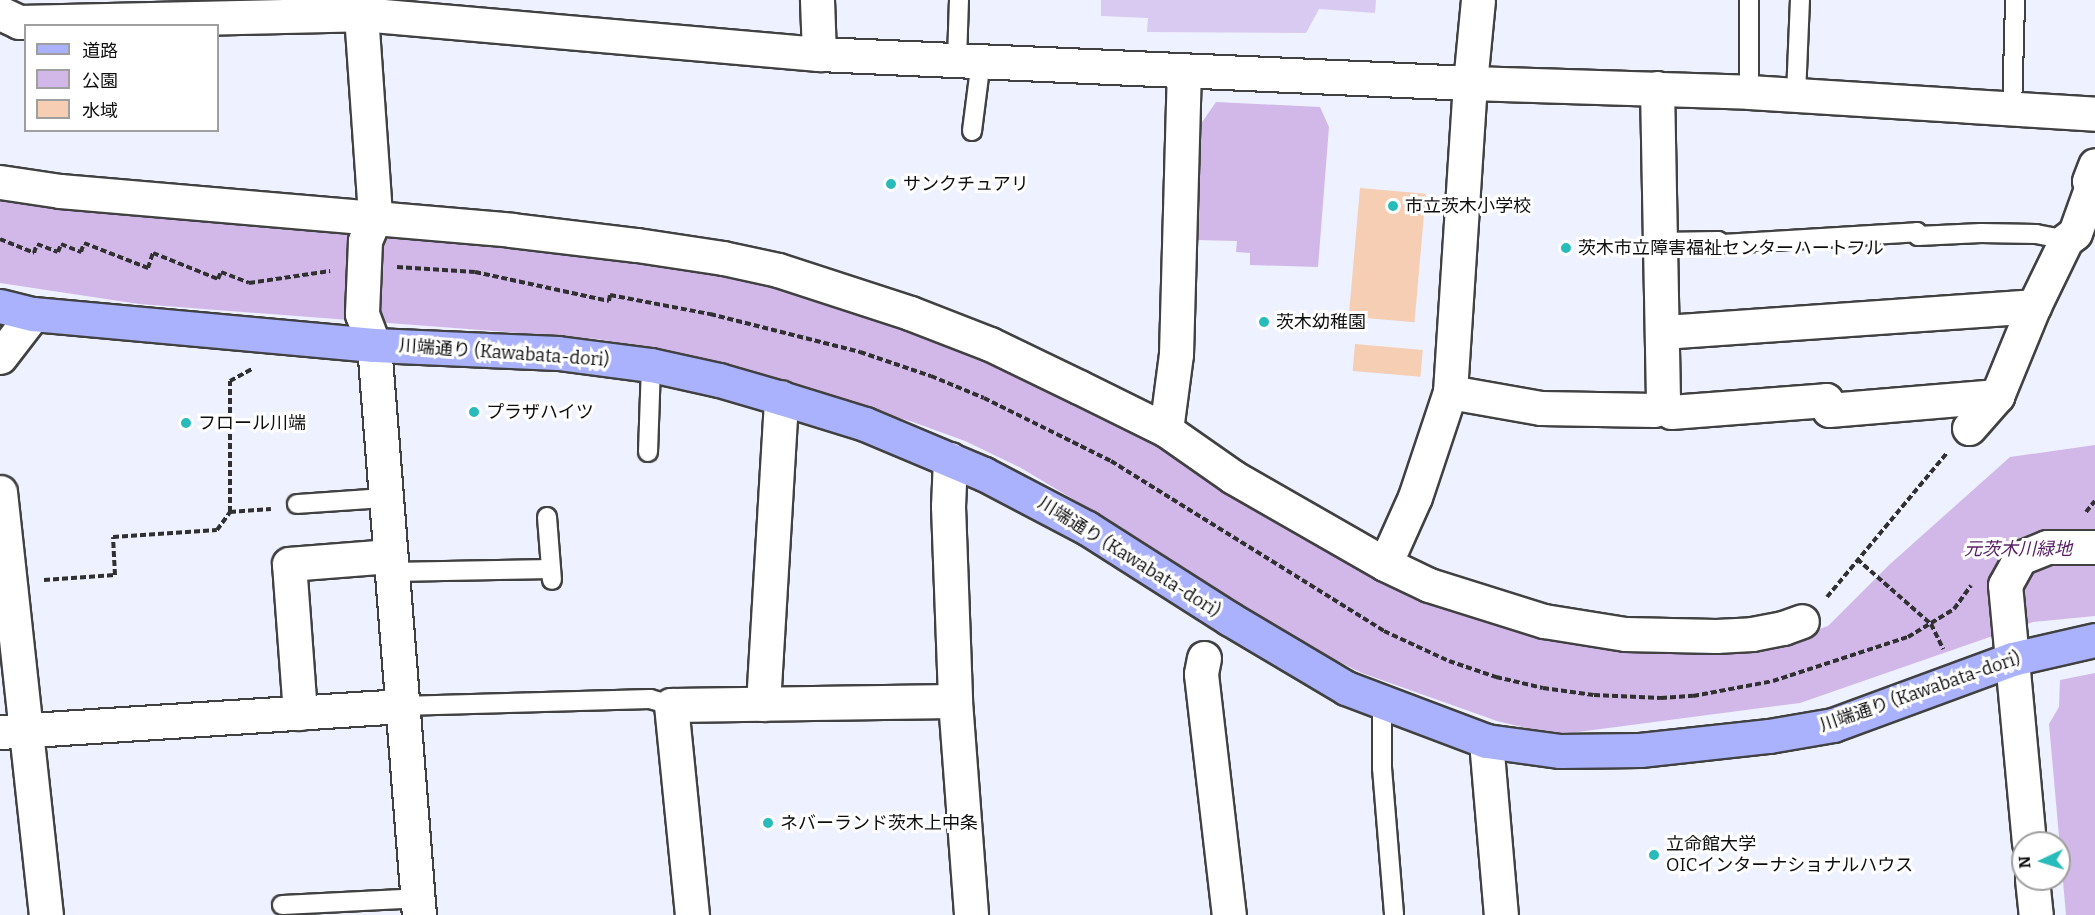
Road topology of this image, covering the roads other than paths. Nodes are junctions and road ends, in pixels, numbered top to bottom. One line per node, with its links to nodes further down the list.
1 (817, 0): 9 (street)
2 (959, 0): 10 (lane)
3 (1478, 0): 12 (street)
4 (1749, 0): 14 (lane)
5 (1800, 0): 15 (lane)
6 (2015, 0): 16 (lane)
7 (360, 7): 8 (street); 9 (street); 21 (street)
8 (0, 13)
9 (819, 54): 10 (street)
10 (969, 61): 11 (street); 18 (lane)
11 (1184, 70): 12 (street); 36 (street)
12 (1470, 83): 13 (street); 31 (street)
13 (1657, 88): 14 (street); 23 (street)
14 (1749, 92): 15 (street)
15 (1796, 95): 16 (street)
16 (2013, 110): 17 (street)
17 (2095, 114)
18 (972, 131)
19 (2095, 165): 22 (street)
20 (0, 182): 21 (street)
21 (375, 217): 28 (street); 36 (street)
22 (2066, 240): 23 (lane); 25 (street)
23 (1661, 242): 27 (street)
24 (0, 306): 26 (street, 川端通り (Kawabata-dori))
25 (2034, 306): 27 (street); 32 (street)
26 (33, 314): 28 (street, 川端通り (Kawabata-dori)); 29 (street)
27 (1664, 332): 34 (street)
28 (374, 345): 30 (street, 川端通り (Kawabata-dori)); 40 (street)
29 (0, 357)
30 (651, 365): 33 (street, 川端通り (Kawabata-dori)); 37 (lane)
31 (1450, 392): 34 (street); 45 (street)
32 (1997, 396): 34 (street); 35 (street)
33 (781, 398): 38 (street, 川端通り (Kawabata-dori)); 52 (street)
34 (1663, 400)
35 (1969, 428)
36 (1166, 430): 45 (street)
37 (648, 452)
38 (950, 459): 50 (street); 51 (street, 川端通り (Kawabata-dori))
39 (0, 492): 56 (street)
40 (386, 498): 41 (lane); 44 (street)
41 (297, 504)
42 (547, 517): 44 (lane)
43 (2095, 547): 49 (street)
44 (391, 564): 54 (street); 55 (street)
45 (1385, 564): 46 (street)
46 (1802, 621)
47 (2095, 640): 49 (street, 川端通り (Kawabata-dori))
48 (1204, 658): 65 (street)
49 (2012, 659): 57 (street, 川端通り (Kawabata-dori)); 58 (street)
50 (955, 701): 52 (street); 64 (street)
51 (1382, 701): 57 (street, 川端通り (Kawabata-dori)); 66 (lane)
52 (763, 704): 53 (street)
53 (671, 705): 54 (lane); 63 (street)
54 (401, 706): 55 (street); 61 (street)
55 (300, 713): 56 (street)
56 (13, 731): 62 (street)
57 (1486, 741): 67 (street)
58 (2028, 831)
59 (2033, 891): 68 (street)
60 (282, 905): 61 (lane)
61 (419, 906)
62 (46, 915)
63 (692, 915)
64 (971, 915)
65 (1229, 915)
66 (1394, 915)
67 (1502, 915)
68 (2036, 915)

